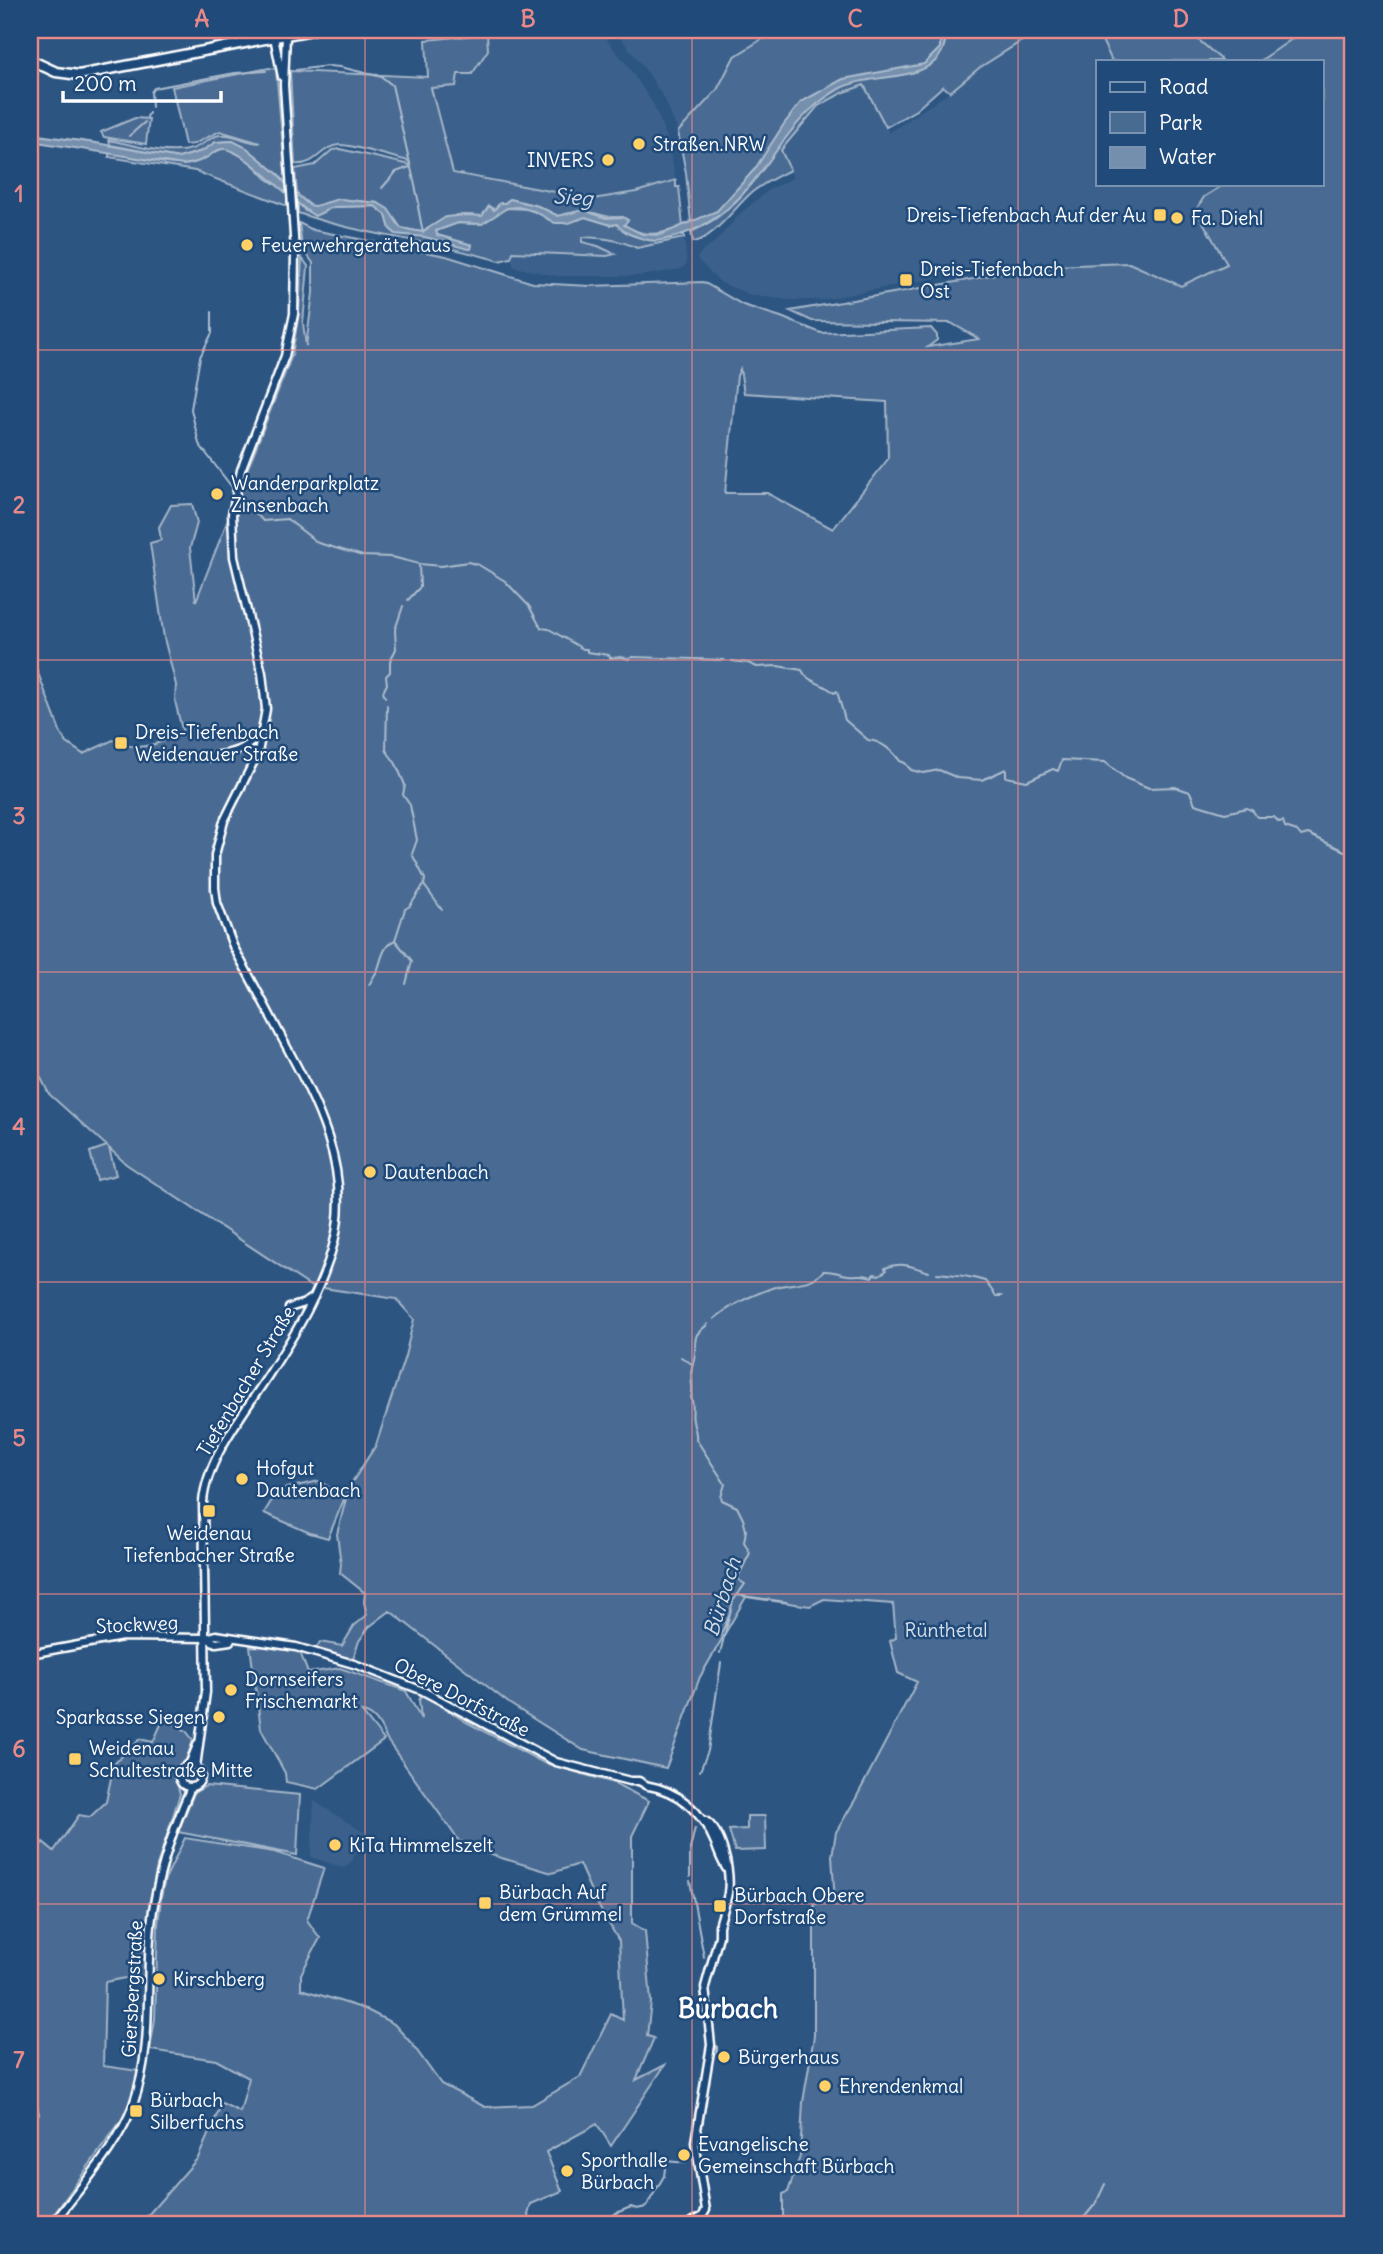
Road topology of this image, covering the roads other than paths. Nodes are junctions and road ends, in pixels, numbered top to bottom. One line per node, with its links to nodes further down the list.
1 (312, 30): 2 (main road)
2 (286, 35): 3 (main road); 5 (street)
3 (274, 37): 4 (main road); 5 (street)
4 (30, 60)
5 (284, 85): 6 (street, Tiefenbacher Straße)
6 (264, 729): 7 (street); 8 (street, Tiefenbacher Straße)
7 (209, 757)
8 (315, 1296): 9 (street); 10 (street, Tiefenbacher Straße)
9 (289, 1308)
10 (205, 1638): 11 (street, Stockweg); 12 (street); 15 (street, Obere Dorfstraße)
11 (30, 1654)
12 (193, 1766): 13 (street); 13 (street)
13 (188, 1786): 14 (street, Giersbergstraße)
14 (53, 2224)
15 (688, 2224)

